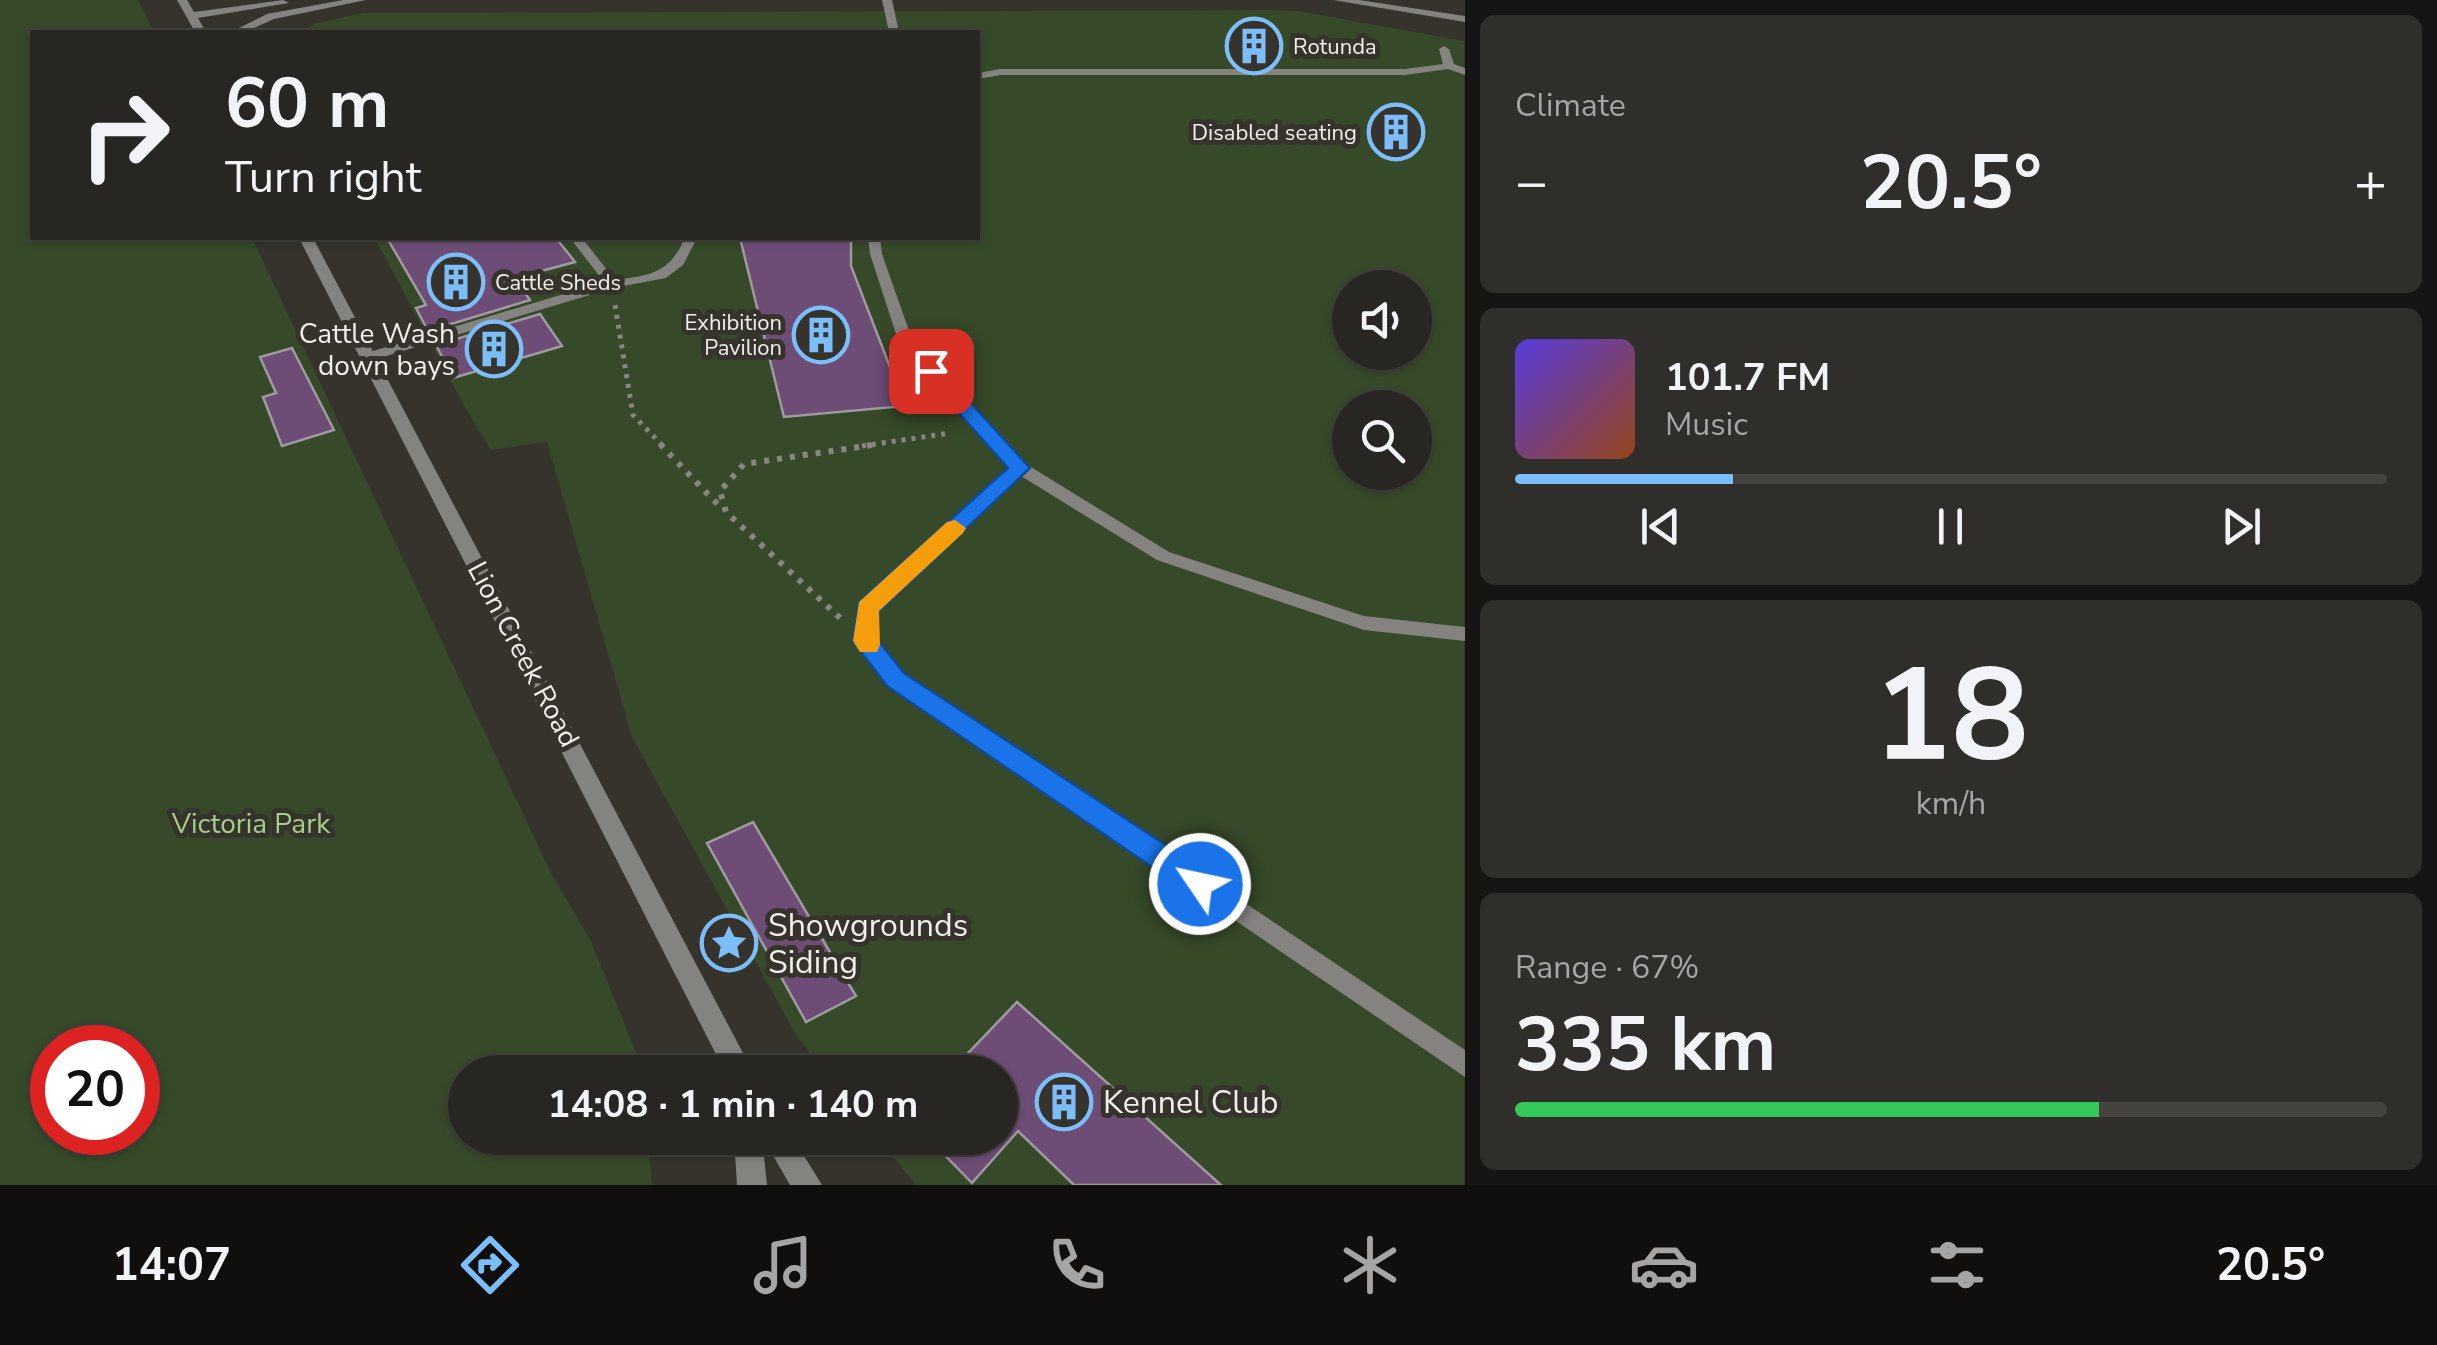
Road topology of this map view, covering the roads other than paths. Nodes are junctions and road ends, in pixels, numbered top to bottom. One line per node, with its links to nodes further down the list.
1 (182, 0): 6 (street)
2 (318, 0): 6 (street)
3 (361, 0): 9 (street)
4 (887, 0): 10 (lane)
5 (1338, 0): 7 (street)
6 (192, 16): 8 (street)
7 (1464, 19)
8 (199, 30)
9 (241, 30)
10 (894, 30)
11 (1444, 49): 12 (lane)
12 (1449, 66): 13 (lane); 14 (lane)
13 (1464, 72)
14 (980, 76)
15 (307, 240): 20 (street, Lion Creek Road)
16 (578, 240): 19 (lane)
17 (691, 240): 19 (lane)
18 (875, 240): 21 (lane)
19 (612, 284): 20 (lane)
20 (368, 357): 23 (street, Lion Creek Road)
21 (1020, 468): 22 (lane); 24 (lane)
22 (1464, 634)
23 (730, 1055)
24 (1464, 1065)
25 (749, 1155): 27 (street)
26 (788, 1155): 28 (street)
27 (752, 1185)
28 (807, 1185)

